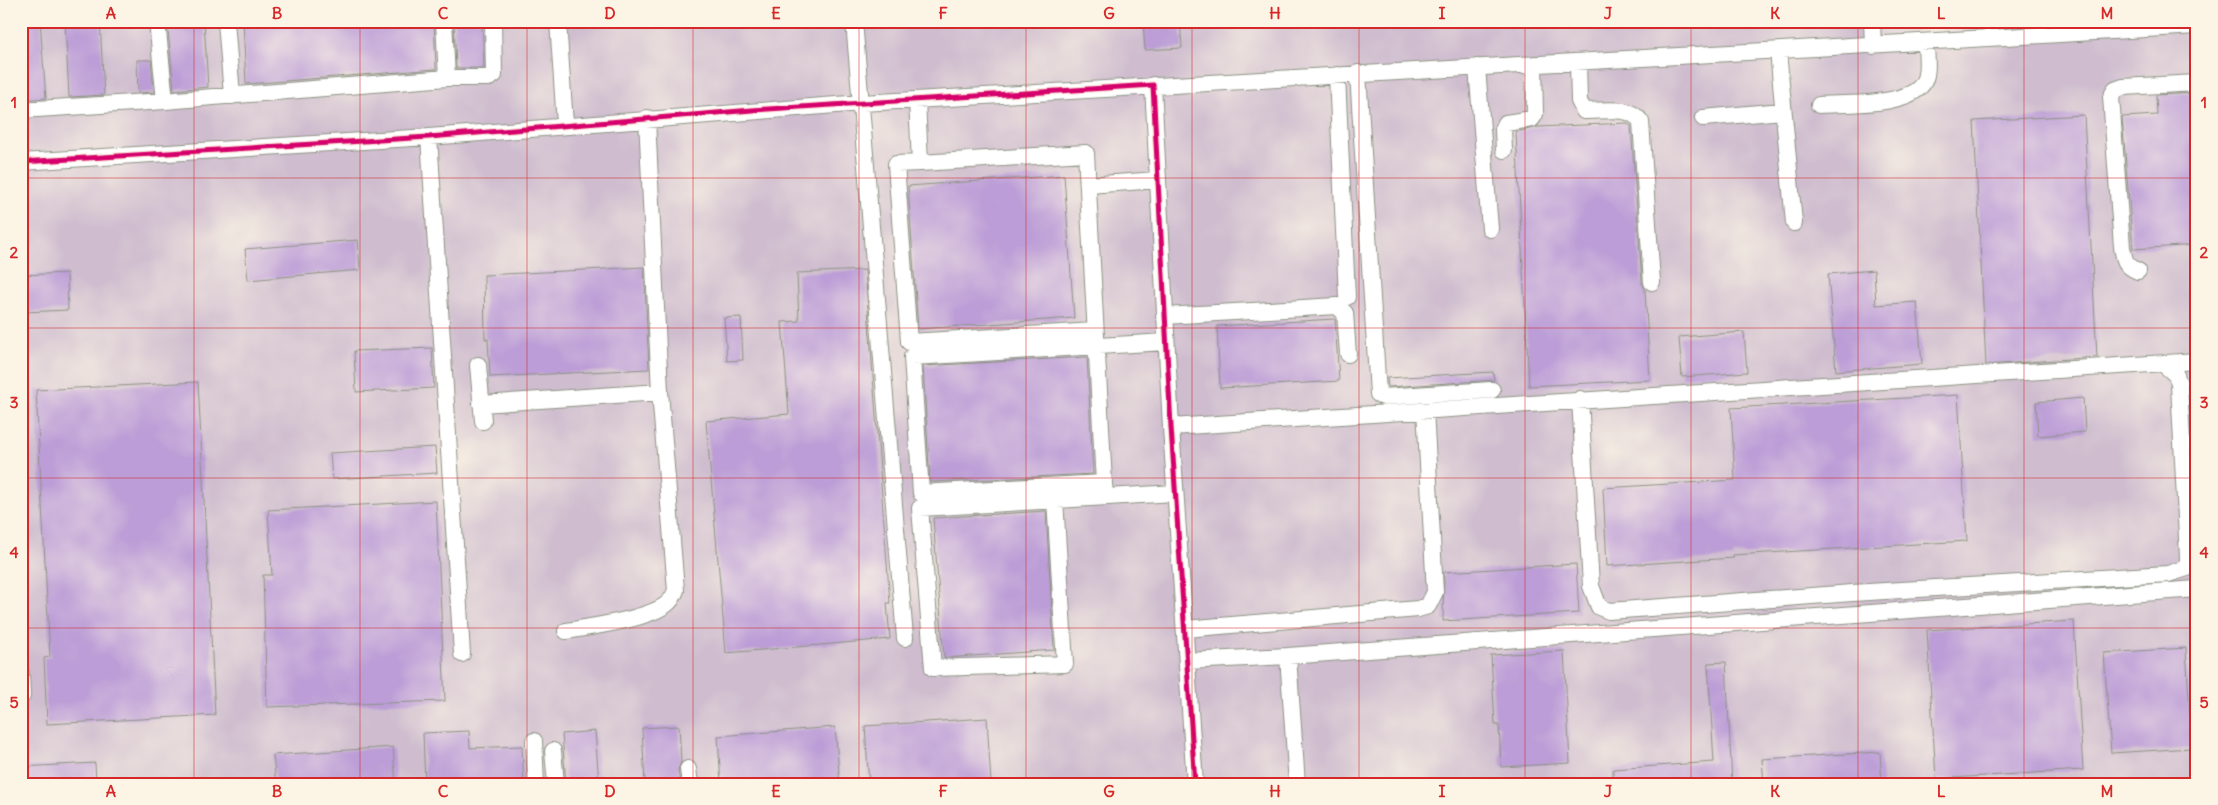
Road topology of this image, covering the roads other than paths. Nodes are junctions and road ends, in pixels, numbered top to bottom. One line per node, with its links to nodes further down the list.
1 (157, 21): 23 (street)
2 (226, 21): 21 (street)
3 (444, 21): 18 (street)
4 (493, 21): 18 (street)
5 (558, 21): 30 (street)
6 (854, 21): 24 (street)
7 (1872, 21): 11 (street)
8 (2121, 26): 9 (street); 10 (street)
9 (2197, 26)
10 (1926, 43): 11 (street); 25 (street)
11 (1873, 46): 12 (street)
12 (1778, 51): 13 (street); 27 (street)
13 (1578, 62): 14 (street); 40 (street)
14 (1534, 64): 15 (street); 32 (street)
15 (1477, 67): 16 (street); 38 (street)
16 (1358, 74): 17 (street); 49 (street)
17 (1337, 75): 20 (street); 41 (street)
18 (446, 78): 21 (street)
19 (2197, 83): 39 (street)
20 (1153, 85): 22 (street); 35 (street)
21 (232, 96): 23 (street)
22 (917, 100): 24 (street); 34 (street)
23 (165, 101): 26 (street)
24 (862, 103): 28 (street); 63 (street)
25 (1819, 105)
26 (21, 110)
27 (1783, 112): 29 (street); 37 (street)
28 (647, 118): 30 (street); 50 (street)
29 (1703, 118)
30 (565, 125): 31 (street)
31 (429, 137): 33 (street); 64 (street)
32 (1504, 150)
33 (21, 162)
34 (920, 163): 36 (street); 43 (street)
35 (1157, 180): 36 (street); 42 (street)
36 (1088, 185): 43 (street)
37 (1794, 224)
38 (1490, 229)
39 (2138, 271)
40 (1652, 282)
41 (1347, 297)
42 (1164, 316): 44 (street); 45 (street)
43 (1096, 338): 44 (street); 56 (street); 56 (street)
44 (1166, 342): 55 (street)
45 (1348, 354)
46 (2197, 361): 47 (street)
47 (2163, 364): 51 (street); 59 (street)
48 (478, 365): 52 (street)
49 (1492, 390)
50 (660, 392): 52 (street); 62 (street)
51 (1580, 399): 53 (street); 59 (street)
52 (481, 404): 54 (street)
53 (1426, 409): 55 (street); 61 (street)
54 (483, 421)
55 (1171, 426): 57 (street)
56 (1105, 490): 57 (street); 58 (street)
57 (1175, 493): 61 (street)
58 (1055, 500): 58 (street)
59 (2192, 567)
60 (2197, 589): 65 (street)
61 (1185, 629): 66 (street)
62 (566, 632)
63 (904, 638)
64 (462, 654)
65 (1288, 656): 66 (street); 74 (street)
66 (1187, 661): 73 (street)
67 (21, 673): 68 (street)
68 (22, 696)
69 (534, 741): 71 (street)
70 (553, 751): 72 (street)
71 (536, 784)
72 (556, 784)
73 (1195, 784)
74 (1297, 784)

